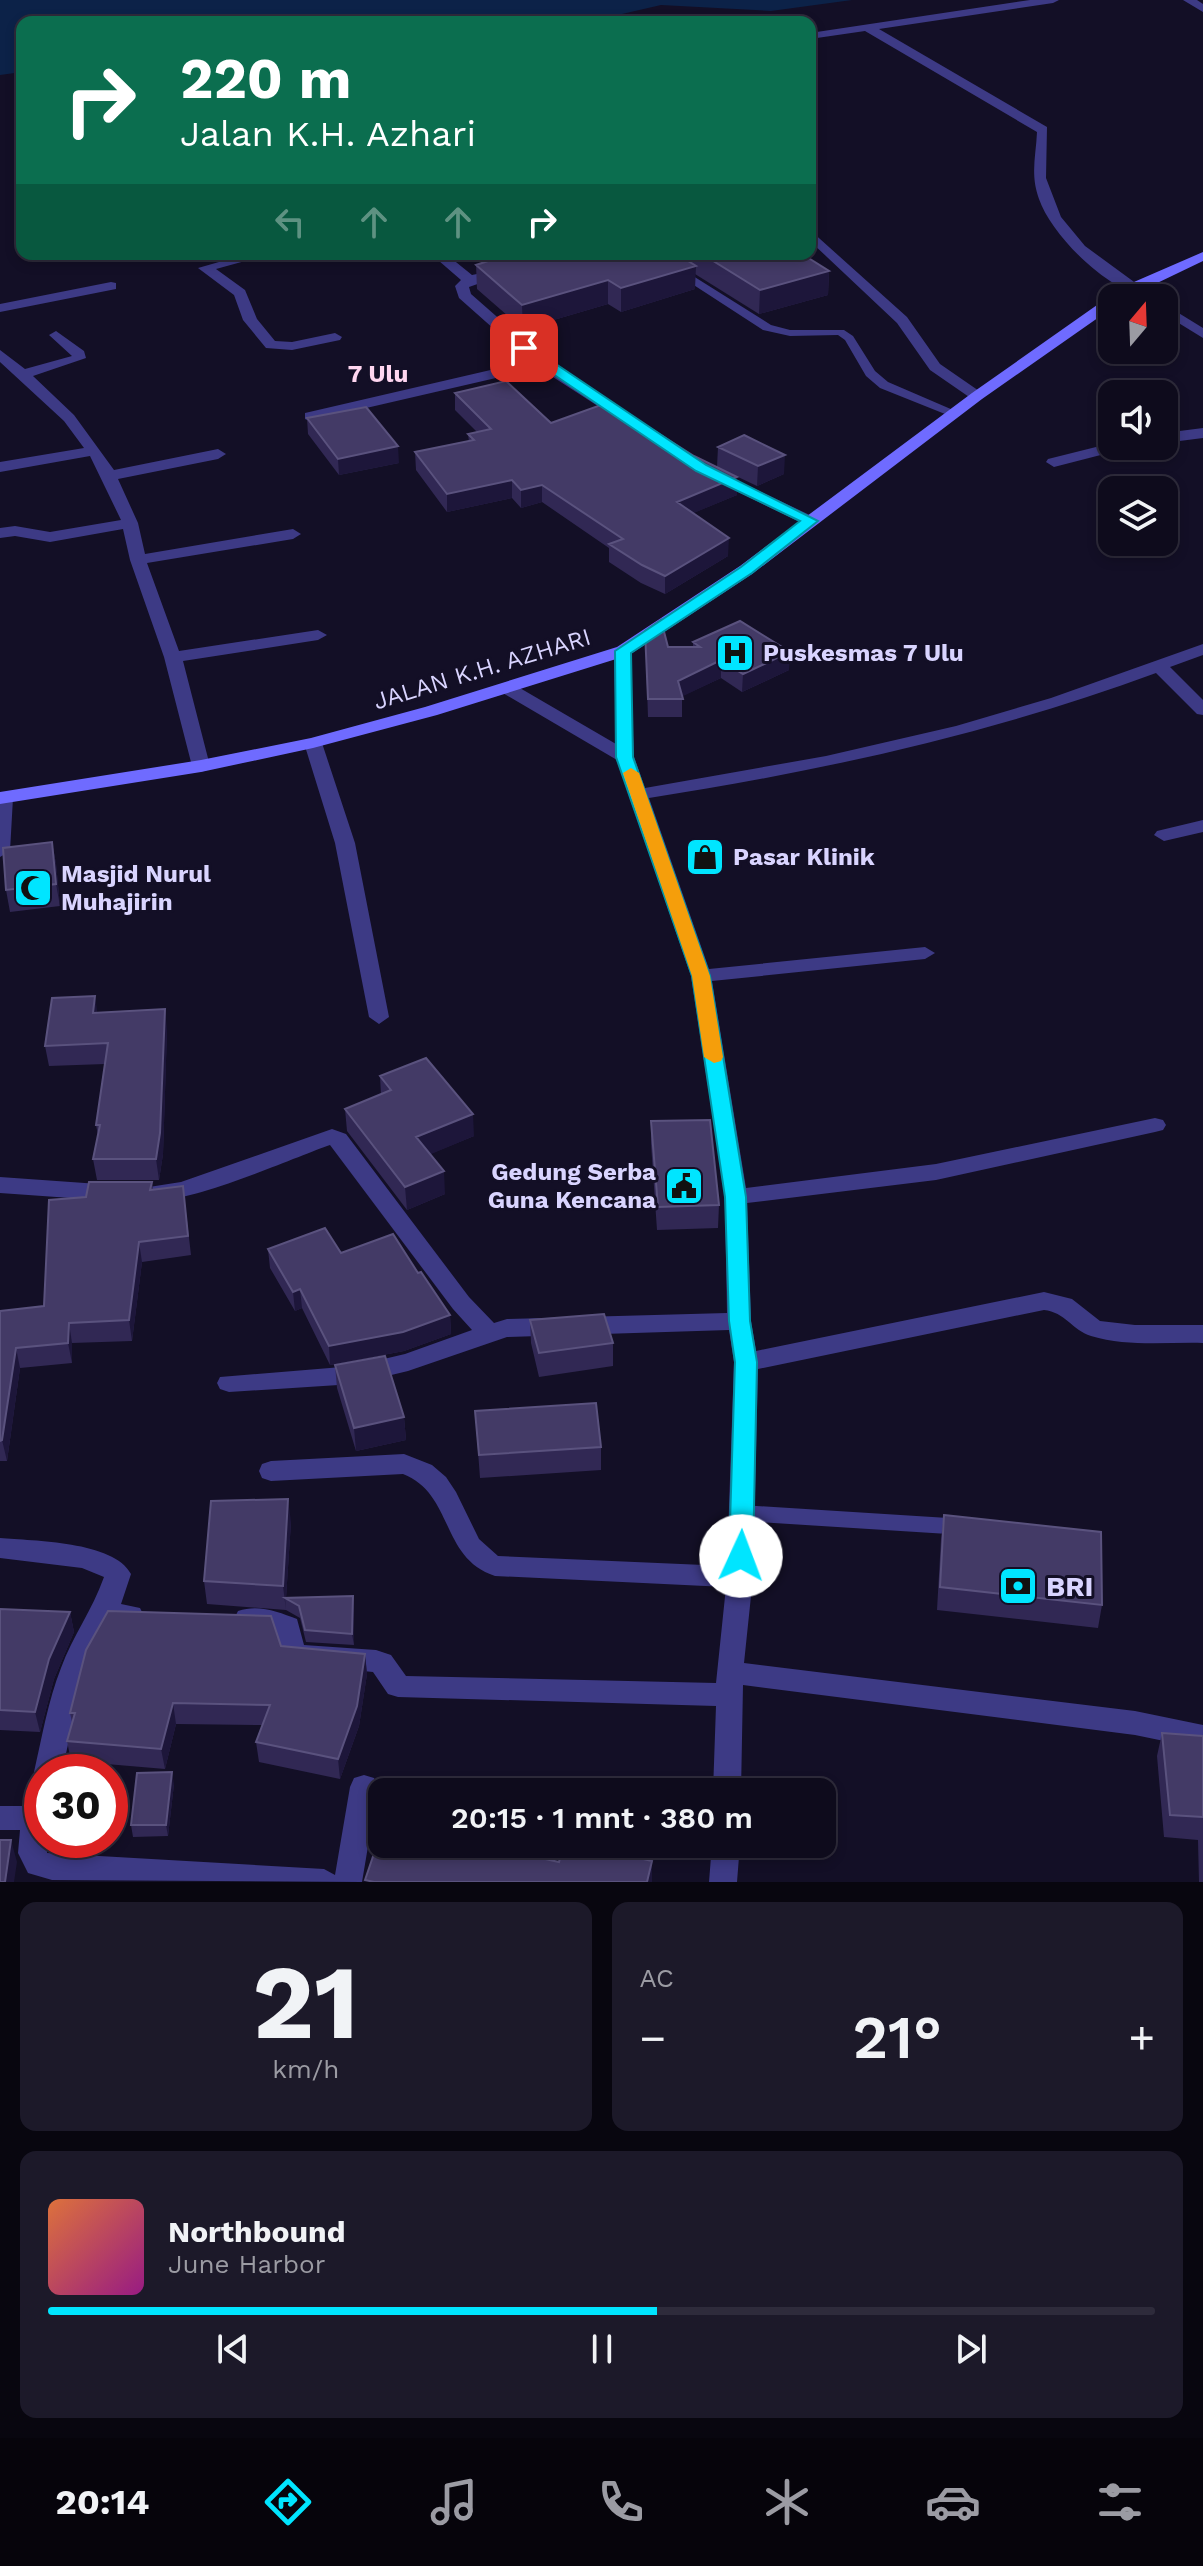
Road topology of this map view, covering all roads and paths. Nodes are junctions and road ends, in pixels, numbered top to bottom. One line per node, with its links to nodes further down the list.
1 (1053, 0): 4 (street)
2 (1189, 0): 3 (street)
3 (1203, 9)
4 (868, 28): 5 (street); 13 (street)
5 (816, 35)
6 (816, 240): 25 (street)
7 (1203, 256): 14 (street)
8 (239, 260): 21 (street)
9 (445, 260): 12 (street)
10 (660, 260): 26 (lane)
11 (510, 269): 12 (street)
12 (470, 280): 23 (street)
13 (1126, 284)
14 (1141, 284)
15 (111, 286): 16 (street)
16 (0, 308)
17 (1098, 311): 25 (street, JALAN K.H. AZHARI)
18 (1178, 317): 19 (street)
19 (1203, 334)
20 (56, 335): 24 (street)
21 (335, 337)
22 (0, 354): 24 (street)
23 (541, 363): 27 (street); 28 (street)
24 (21, 375): 31 (street)
25 (977, 396): 26 (street, JALAN K.H. AZHARI)
26 (954, 413): 38 (street, JALAN K.H. AZHARI)
27 (310, 416)
28 (641, 427)
29 (1203, 433): 30 (street)
30 (1178, 436)
31 (93, 451): 35 (street); 37 (street)
32 (1098, 451): 34 (street)
33 (218, 454): 37 (street)
34 (1054, 462)
35 (0, 467)
36 (701, 468): 38 (street)
37 (108, 476): 39 (street)
38 (810, 521): 45 (street, JALAN K.H. AZHARI)
39 (130, 523): 40 (street); 42 (street)
40 (0, 533)
41 (293, 534): 42 (street)
42 (138, 560): 46 (street)
43 (318, 635): 46 (street)
44 (1203, 649): 47 (street)
45 (623, 651): 48 (street, JALAN K.H. AZHARI); 51 (street)
46 (173, 657): 52 (street)
47 (1158, 665): 49 (street); 53 (street)
48 (507, 688): 50 (street, JALAN K.H. AZHARI); 51 (street)
49 (1203, 710)
50 (313, 743): 52 (street, JALAN K.H. AZHARI); 60 (street)
51 (625, 757): 53 (street)
52 (201, 766): 54 (street, JALAN K.H. AZHARI)
53 (640, 794): 59 (street)
54 (2, 798): 57 (street)
55 (1203, 826): 56 (street)
56 (1164, 835)
57 (0, 851)
58 (925, 953): 59 (street)
59 (701, 976): 63 (street)
60 (379, 1017)
61 (1155, 1125): 63 (street)
62 (0, 1185): 65 (street)
63 (736, 1197): 64 (street)
64 (739, 1321): 65 (street); 67 (street)
65 (489, 1333): 68 (street)
66 (1203, 1334): 67 (street)
67 (746, 1362): 70 (street)
68 (229, 1383)
69 (271, 1471): 73 (street)
70 (742, 1513): 71 (lane); 73 (street)
71 (992, 1529)
72 (0, 1548): 74 (street)
73 (740, 1577): 77 (street)
74 (105, 1613): 75 (street); 79 (street)
75 (160, 1617)
76 (223, 1619): 77 (street)
77 (730, 1683): 78 (street); 80 (street)
78 (1203, 1737)
79 (52, 1754)
80 (727, 1778)
81 (364, 1787): 87 (street)
82 (24, 1811): 83 (street)
83 (0, 1818)
84 (35, 1858): 86 (street)
85 (725, 1858): 88 (street)
86 (324, 1882)
87 (348, 1882)
88 (723, 1882)

